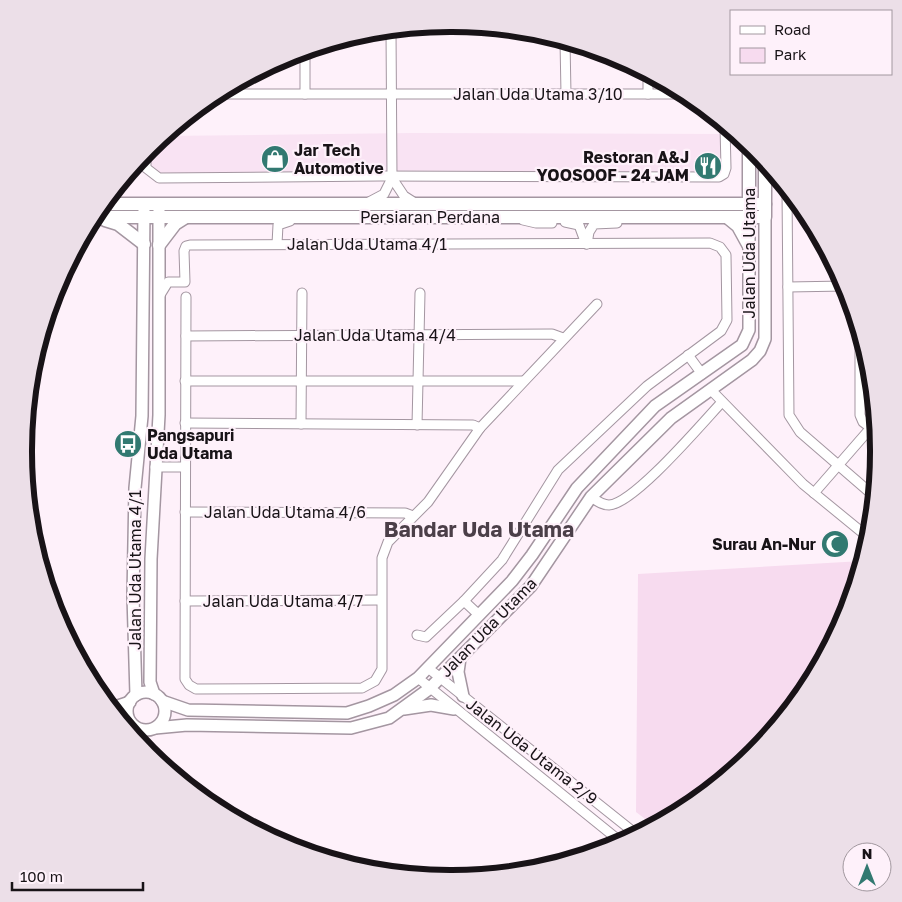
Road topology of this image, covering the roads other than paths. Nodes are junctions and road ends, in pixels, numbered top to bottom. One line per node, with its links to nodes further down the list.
1 (390, 37): 7 (street)
2 (566, 49): 8 (street)
3 (305, 59): 6 (street)
4 (648, 82): 9 (street)
5 (236, 92): 6 (street, Jalan Uda Utama 3/10)
6 (305, 94): 7 (street, Jalan Uda Utama 3/10)
7 (391, 94): 8 (street, Jalan Uda Utama 3/10); 15 (street)
8 (566, 94): 9 (street, Jalan Uda Utama 3/10)
9 (648, 94): 10 (street, Jalan Uda Utama 3/10)
10 (669, 94)
11 (725, 134): 15 (street)
12 (749, 157): 16 (main road, Jalan Uda Utama)
13 (146, 164): 15 (street)
14 (765, 174): 22 (main road, Jalan Uda Utama)
15 (392, 177): 18 (street); 19 (street)
16 (749, 177): 20 (main road); 21 (main road, Jalan Uda Utama)
17 (787, 202): 41 (street)
18 (365, 204): 19 (main road, Persiaran Perdana); 25 (main road, Persiaran Perdana)
19 (416, 204): 20 (main road, Persiaran Perdana)
20 (729, 204): 21 (main road, Persiaran Perdana)
21 (749, 204): 22 (main road, Persiaran Perdana); 32 (main road, Jalan Uda Utama)
22 (765, 204): 33 (main road, Jalan Uda Utama)
23 (112, 205): 24 (main road, Persiaran Perdana)
24 (144, 210): 25 (main road, Persiaran Perdana); 26 (main road, Persiaran Perdana); 35 (street, Jalan Uda Utama 4/1)
25 (159, 210): 27 (main road, Persiaran Perdana); 38 (street, Jalan Uda Utama 4/1)
26 (105, 216)
27 (186, 217): 28 (main road, Persiaran Perdana); 38 (main road)
28 (312, 217): 29 (main road, Persiaran Perdana); 36 (street)
29 (516, 217): 30 (main road, Persiaran Perdana); 37 (street)
30 (650, 217): 31 (main road, Persiaran Perdana); 37 (street)
31 (727, 217): 32 (main road, Persiaran Perdana); 39 (main road)
32 (749, 217): 33 (main road, Persiaran Perdana); 39 (street, Jalan Uda Utama)
33 (765, 217): 58 (street, Jalan Uda Utama)
34 (102, 219): 35 (main road)
35 (144, 244): 87 (street, Jalan Uda Utama 4/1)
36 (277, 244): 37 (street, Jalan Uda Utama 4/1); 45 (street, Jalan Uda Utama 4/1)
37 (586, 244): 51 (street, Jalan Uda Utama 4/1)
38 (159, 245): 45 (street, Jalan Uda Utama 4/1)
39 (749, 246): 53 (street, Jalan Uda Utama)
40 (836, 286): 41 (street)
41 (788, 287): 66 (street)
42 (302, 293): 47 (street)
43 (420, 293): 48 (street)
44 (186, 296): 49 (street)
45 (159, 297): 67 (street, Jalan Uda Utama 4/1)
46 (597, 304): 50 (street)
47 (302, 335): 48 (street, Jalan Uda Utama 4/4); 49 (street, Jalan Uda Utama 4/4); 56 (street)
48 (419, 335): 50 (street, Jalan Uda Utama 4/4); 54 (street)
49 (186, 336): 55 (street)
50 (563, 338): 57 (street)
51 (688, 355): 53 (street); 77 (street)
52 (860, 365): 62 (street)
53 (702, 374): 78 (street, Jalan Uda Utama)
54 (418, 380): 56 (street); 57 (street); 63 (street)
55 (185, 381): 56 (street); 60 (street)
56 (301, 381): 61 (street)
57 (522, 381): 64 (street)
58 (711, 390): 59 (street); 71 (street, Jalan Uda Utama)
59 (722, 402): 70 (street); 71 (street)
60 (185, 423): 61 (street); 68 (street)
61 (300, 424): 63 (street)
62 (869, 424)
63 (417, 425): 64 (street)
64 (480, 428): 73 (street)
65 (869, 429): 66 (street)
66 (839, 465): 69 (street); 70 (street)
67 (155, 466): 68 (street); 86 (street, Jalan Uda Utama 4/1)
68 (185, 467): 72 (street)
69 (868, 490)
70 (814, 493): 74 (street)
71 (591, 497): 80 (street, Jalan Uda Utama)
72 (185, 512): 73 (street, Jalan Uda Utama 4/6); 76 (street)
73 (414, 516): 75 (street)
74 (861, 532)
75 (381, 600): 76 (street, Jalan Uda Utama 4/7); 76 (street)
76 (185, 601)
77 (464, 601): 78 (street); 79 (street)
78 (479, 615): 81 (street, Jalan Uda Utama)
79 (417, 635)
80 (460, 658): 83 (street, Jalan Uda Utama); 85 (street)
81 (428, 668): 82 (street, Jalan Uda Utama); 83 (street, Jalan Uda Utama 2/9)
82 (418, 678): 84 (street, Jalan Uda Utama 2/9); 86 (street, Jalan Uda Utama)
83 (440, 678): 84 (street, Jalan Uda Utama); 85 (street, Jalan Uda Utama 2/9)
84 (429, 688): 89 (street, Jalan Uda Utama 2/9); 90 (street, Jalan Uda Utama)
85 (463, 696): 94 (street, Jalan Uda Utama 2/9)
86 (158, 698): 87 (street); 93 (street)
87 (133, 699): 88 (street); 91 (street)
88 (118, 705)
89 (454, 709): 90 (street); 95 (street, Jalan Uda Utama 2/9)
90 (400, 710): 93 (street, Jalan Uda Utama)
91 (129, 719)
92 (132, 722): 93 (street)
93 (155, 728)
94 (630, 829)
95 (614, 837)

